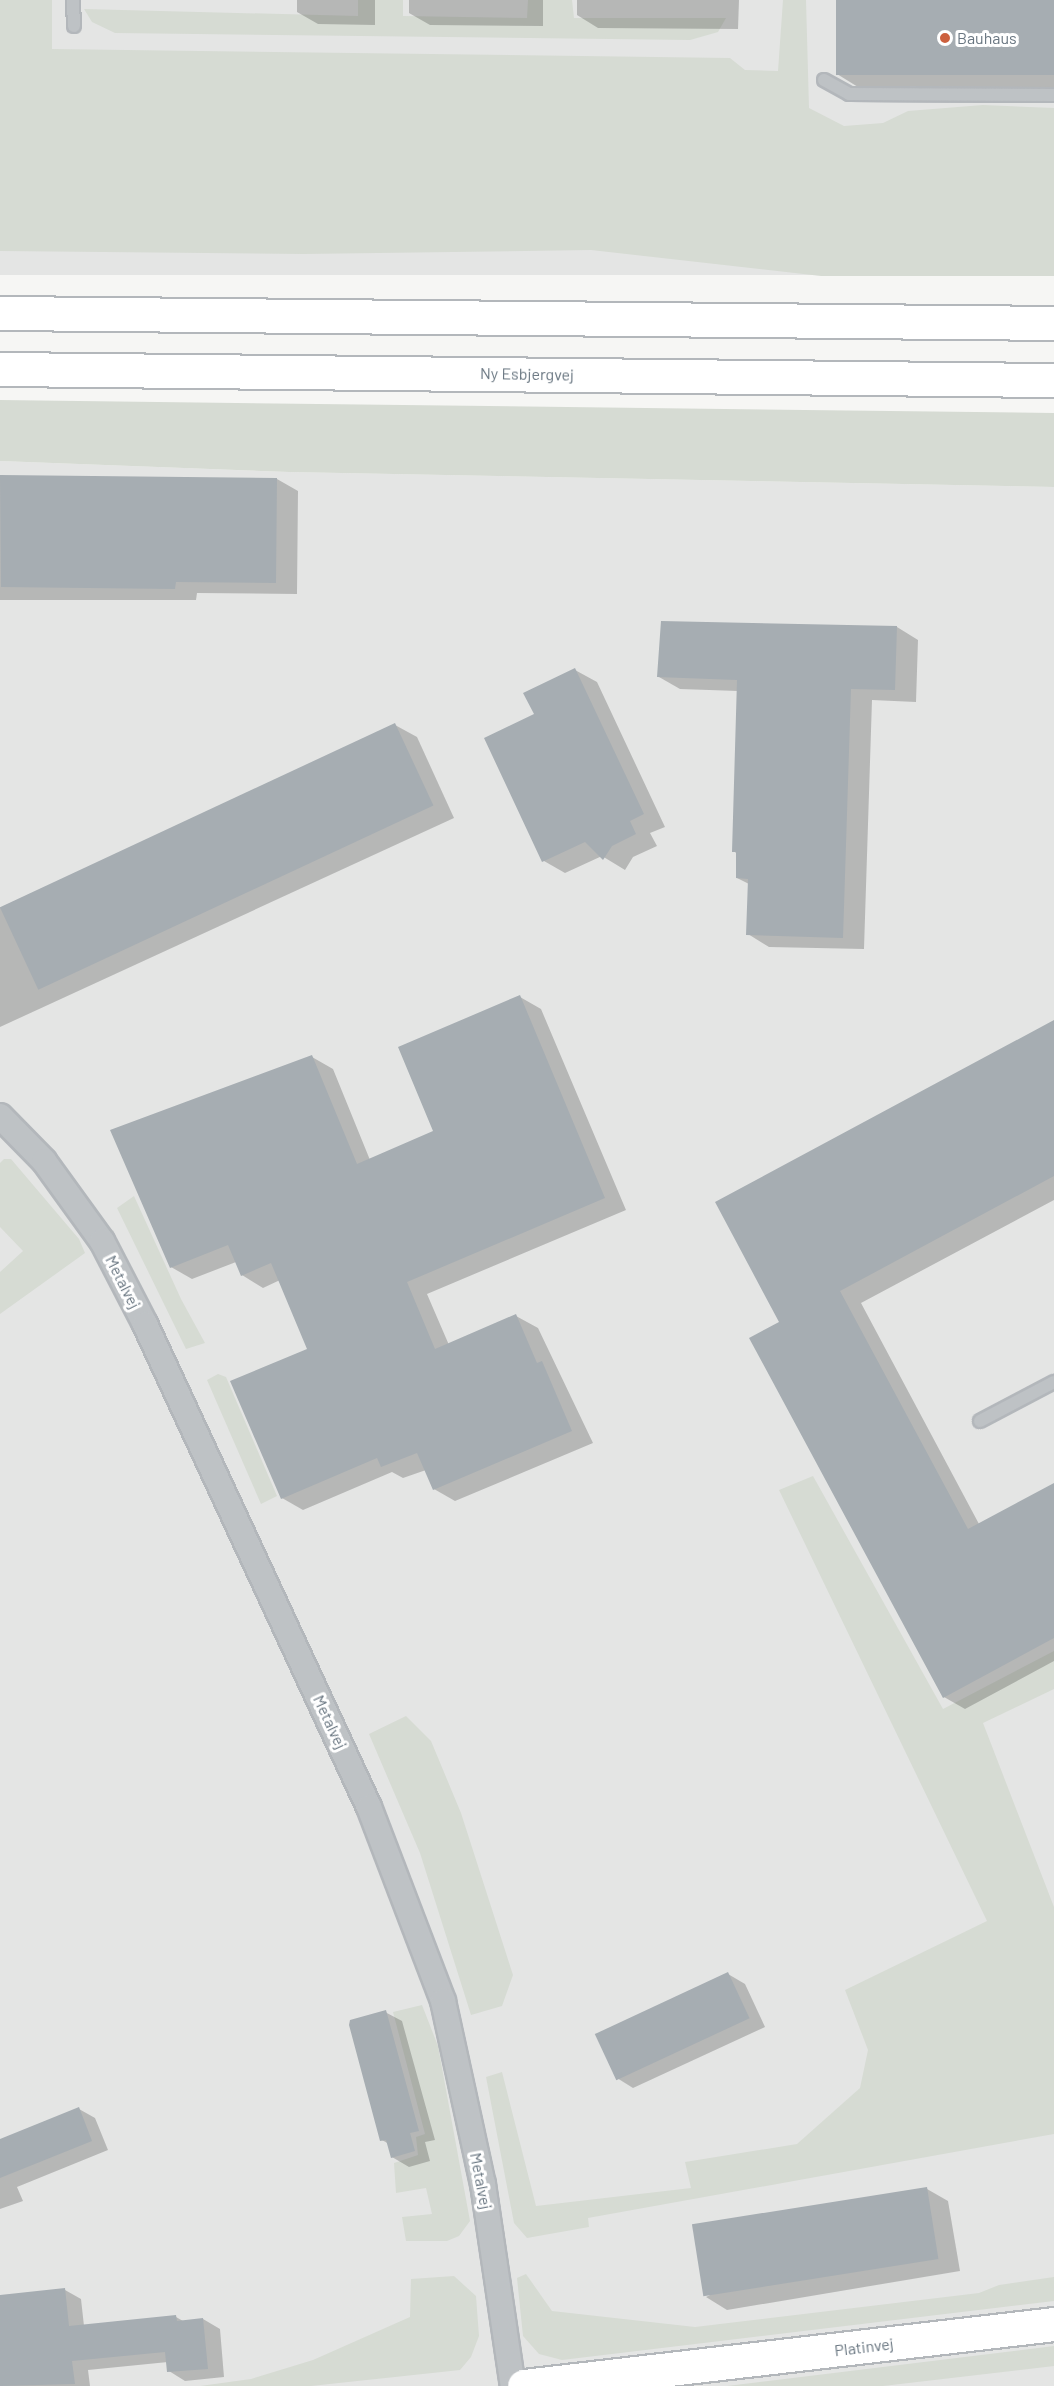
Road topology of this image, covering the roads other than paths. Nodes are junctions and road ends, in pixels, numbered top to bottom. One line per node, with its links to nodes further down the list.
1 (73, 0): 2 (lane)
2 (74, 26)
3 (824, 81): 4 (lane)
4 (1054, 95)
5 (0, 313): 6 (street)
6 (1054, 323)
7 (0, 369): 8 (street, Ny Esbjergvej)
8 (1054, 380)
9 (0, 1116): 14 (street, Metalvej)
10 (1054, 1382): 11 (lane)
11 (980, 1421)
12 (1054, 2324): 13 (street, Platinvej)
13 (676, 2378): 15 (street, Platinvej)
14 (513, 2386)
15 (524, 2386)

